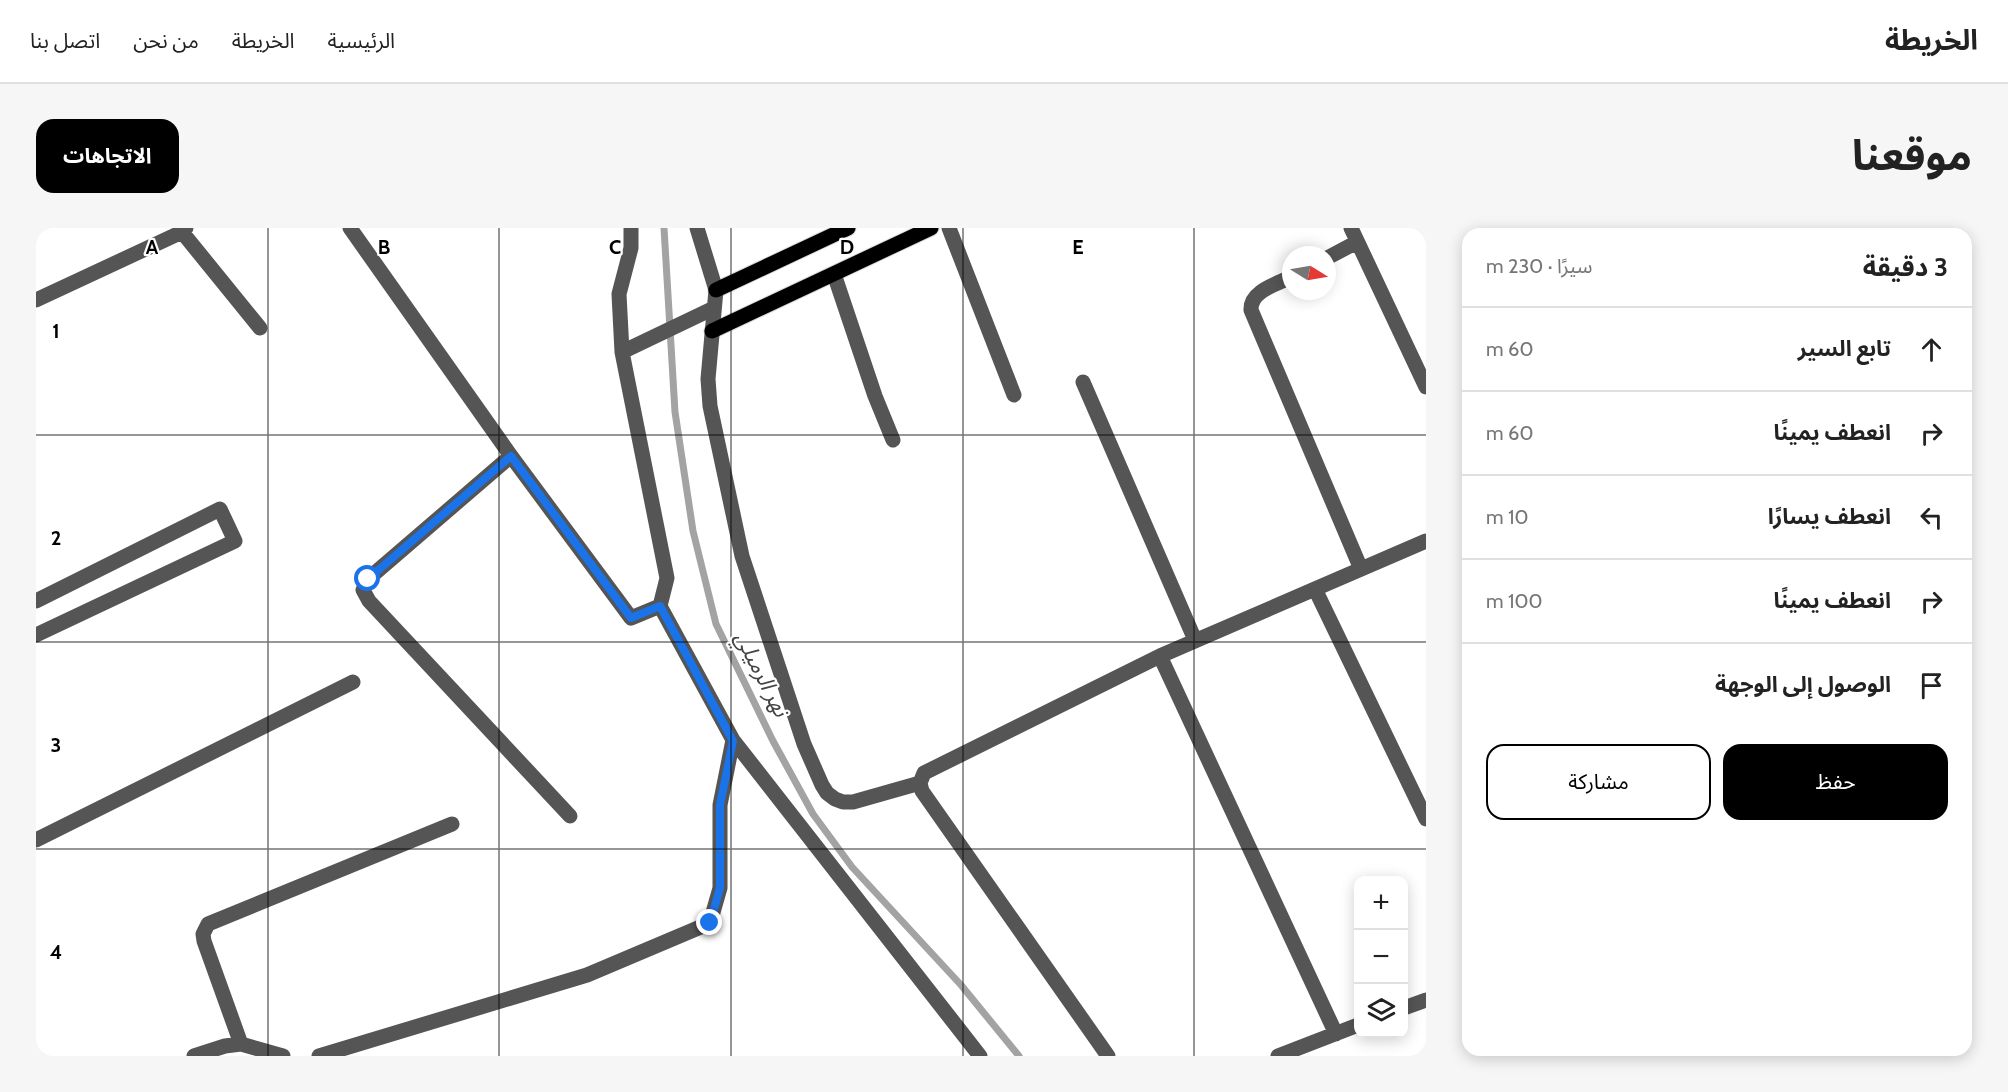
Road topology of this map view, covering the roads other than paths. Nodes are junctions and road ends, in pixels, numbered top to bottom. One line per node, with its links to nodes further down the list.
1 (350, 228): 22 (street)
2 (632, 228): 17 (street)
3 (697, 228): 12 (street)
4 (848, 228): 12 (main road)
5 (930, 228): 10 (main road)
6 (949, 228): 20 (street)
7 (184, 230): 13 (street); 15 (street)
8 (1354, 235): 9 (street); 19 (street)
9 (1336, 250)
10 (834, 274): 16 (main road); 21 (street)
11 (1282, 282): 24 (street)
12 (716, 290): 14 (street)
13 (36, 300)
14 (714, 308): 16 (street); 17 (street)
15 (260, 328)
16 (712, 331): 33 (street)
17 (622, 352): 27 (street)
18 (1083, 382): 29 (street)
19 (1426, 387)
20 (1014, 395)
21 (893, 440)
22 (511, 456): 27 (street); 34 (street)
23 (1426, 541): 24 (street)
24 (1361, 569): 25 (street)
25 (1315, 590): 29 (street); 35 (street)
26 (36, 600): 28 (street)
27 (660, 606): 32 (street)
28 (36, 635)
29 (1195, 640): 30 (street)
30 (1160, 656): 33 (street); 41 (street)
31 (353, 682): 37 (street)
32 (733, 741): 45 (street); 46 (street)
33 (920, 783): 47 (street)
34 (570, 816)
35 (1426, 819)
36 (452, 824): 42 (street)
37 (36, 840)
38 (1426, 1000): 39 (street)
39 (1408, 1007)
40 (1354, 1027): 41 (street)
41 (1336, 1034): 48 (street)
42 (240, 1044): 43 (street); 44 (street)
43 (276, 1055)
44 (194, 1056)
45 (319, 1056)
46 (980, 1056)
47 (1108, 1056)
48 (1278, 1056)

